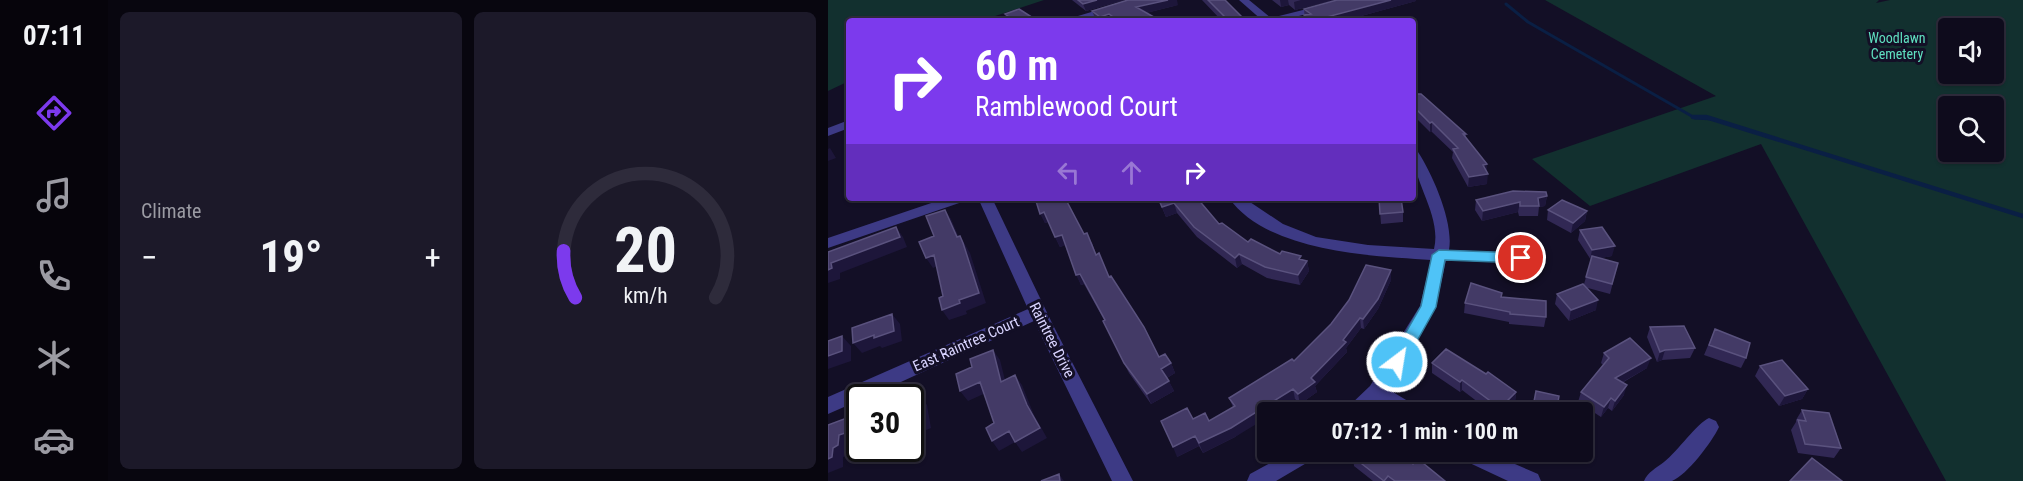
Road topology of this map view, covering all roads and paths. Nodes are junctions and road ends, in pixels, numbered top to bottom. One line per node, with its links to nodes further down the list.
1 (1142, 0): 4 (street)
2 (1244, 0): 5 (street)
3 (1354, 0): 6 (street)
4 (1077, 18)
5 (1265, 18)
6 (1281, 18)
7 (846, 125): 8 (street)
8 (828, 132)
9 (1416, 159): 14 (street)
10 (951, 201): 13 (street)
11 (986, 201): 16 (street, Raintree Drive)
12 (1238, 201): 14 (street)
13 (828, 243)
14 (1439, 255): 15 (street); 17 (street)
15 (1521, 258)
16 (1038, 312): 20 (street, East Raintree Court); 24 (street, Raintree Drive)
17 (1377, 392): 18 (street); 19 (street)
18 (1366, 402)
19 (1392, 402)
20 (828, 406)
21 (1709, 427): 27 (street)
22 (1290, 462): 25 (street)
23 (1488, 462): 26 (street)
24 (1123, 481)
25 (1257, 481)
26 (1531, 481)
27 (1654, 481)

